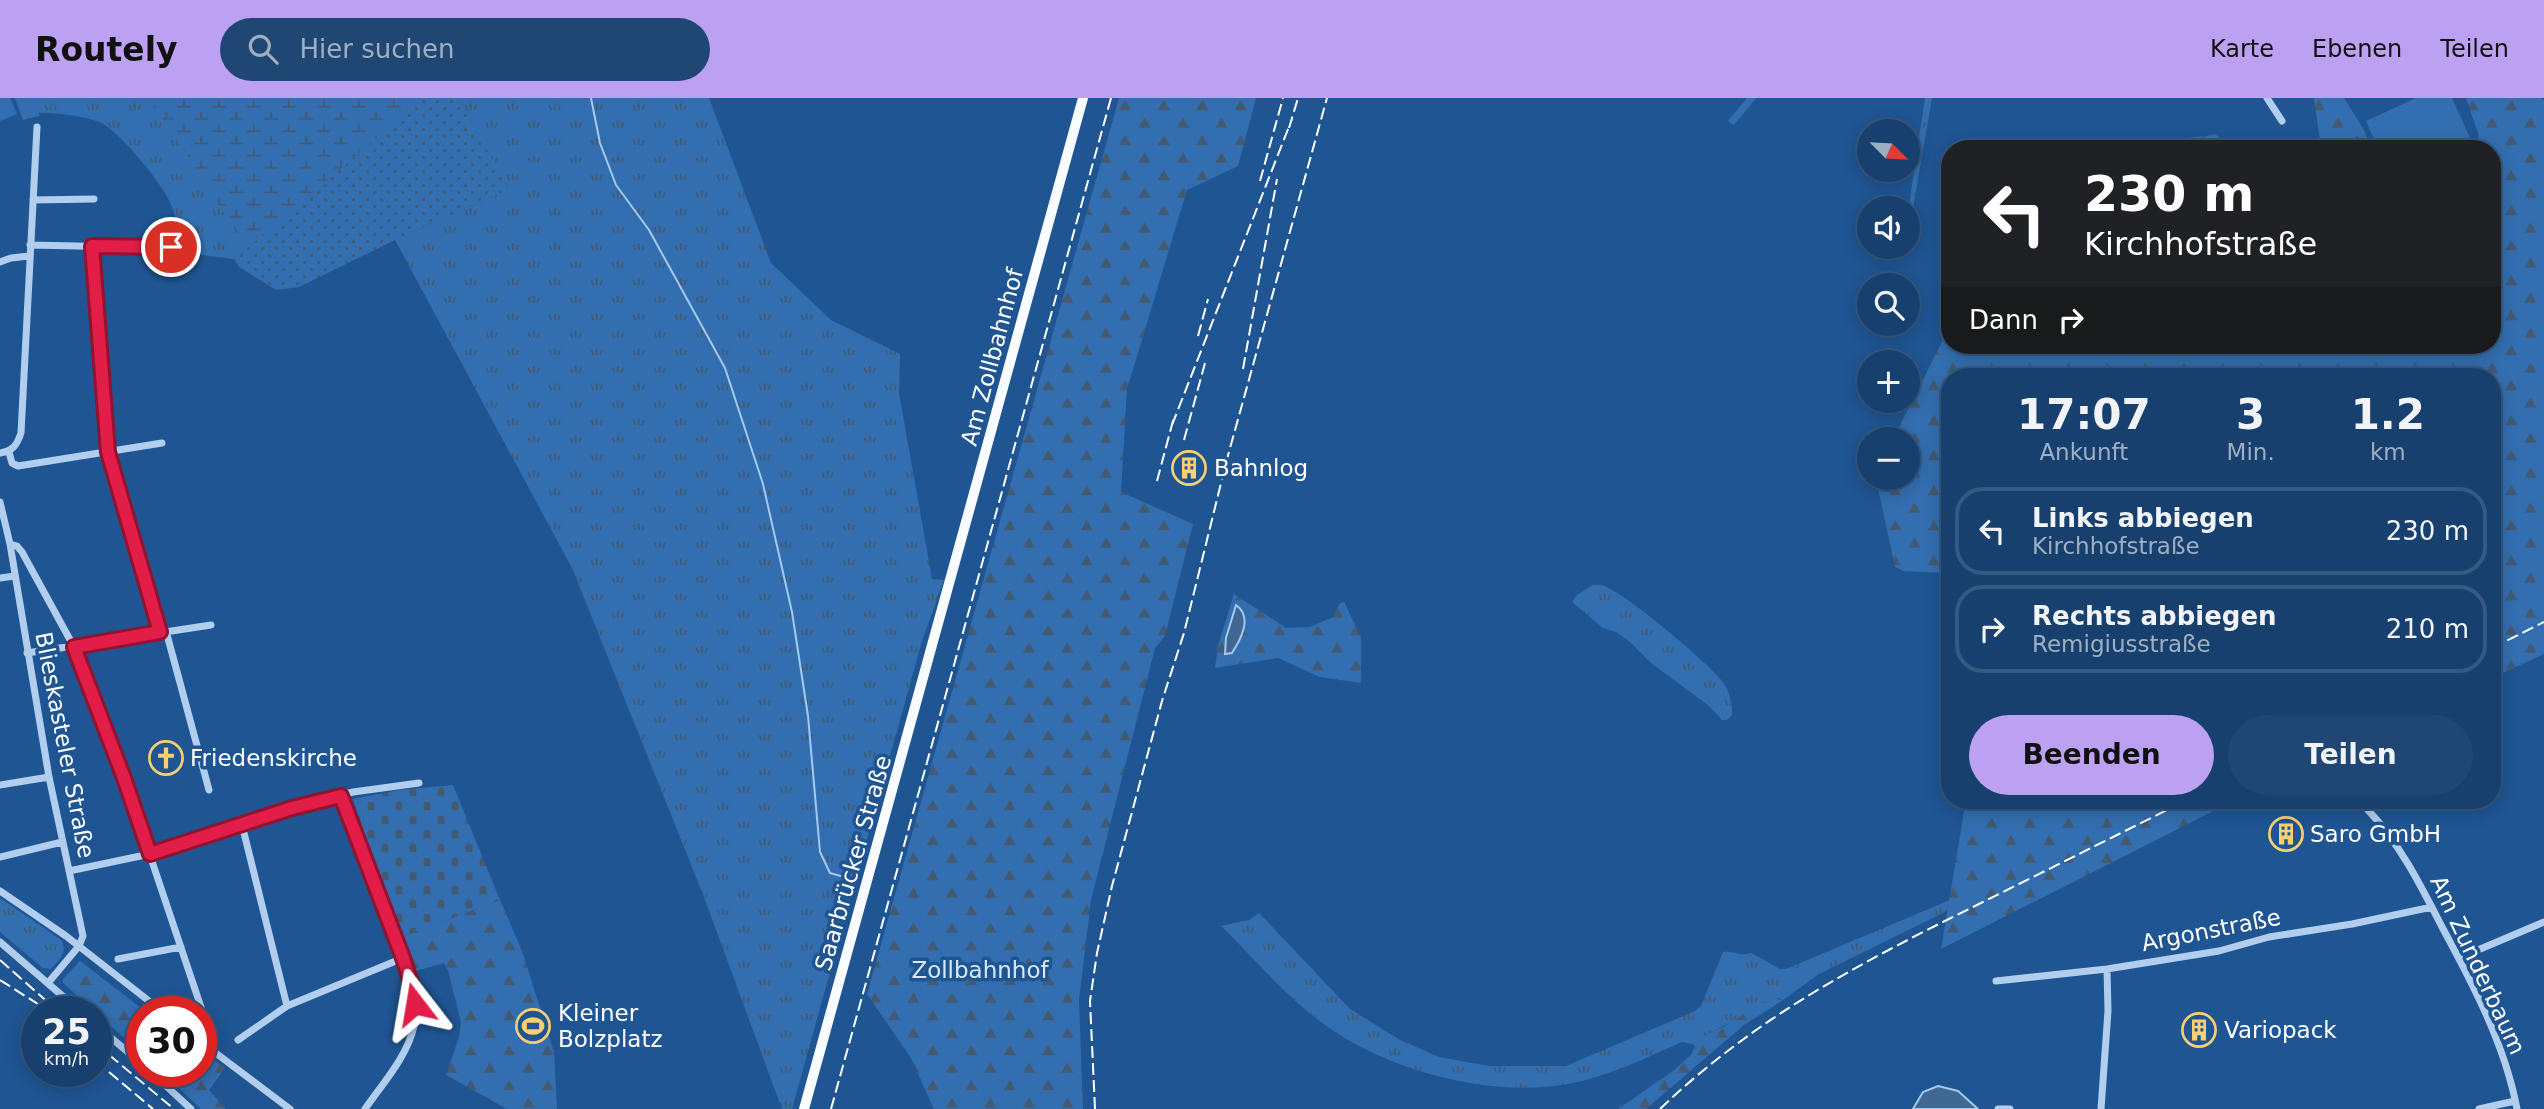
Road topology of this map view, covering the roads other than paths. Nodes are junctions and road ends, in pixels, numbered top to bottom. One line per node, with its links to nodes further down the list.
1 (1083, 98): 21 (main road, Am Zollbahnhof)
2 (2267, 98): 3 (street)
3 (2282, 121)
4 (37, 127): 6 (street)
5 (94, 199): 6 (street)
6 (33, 200): 7 (street)
7 (30, 245): 8 (street); 10 (street)
8 (92, 246): 9 (street); 14 (street)
9 (171, 247)
10 (29, 256): 11 (street); 13 (street)
11 (0, 262)
12 (162, 443): 14 (street)
13 (4, 452): 14 (street)
14 (108, 452): 22 (street)
15 (0, 502): 16 (street, Blieskasteler Straße)
16 (3, 523): 17 (street, Blieskasteler Straße)
17 (10, 544): 18 (street, Blieskasteler Straße); 23 (street)
18 (15, 576): 19 (street); 24 (street, Blieskasteler Straße)
19 (0, 578)
20 (211, 625): 22 (street)
21 (938, 626): 61 (main road, Saarbrücker Straße)
22 (163, 631): 23 (street); 28 (street)
23 (74, 647): 24 (street); 33 (street)
24 (27, 653): 25 (street, Blieskasteler Straße)
25 (49, 776): 27 (street); 32 (street, Blieskasteler Straße)
26 (419, 783): 29 (street)
27 (0, 785)
28 (208, 790)
29 (341, 796): 31 (street); 42 (street)
30 (2368, 810): 37 (street, Am Zunderbaum)
31 (242, 825): 33 (street); 51 (street)
32 (62, 842): 34 (street); 35 (street, Blieskasteler Straße)
33 (150, 854): 35 (street); 41 (street)
34 (0, 857)
35 (69, 871): 40 (street, Blieskasteler Straße)
36 (0, 891): 40 (street)
37 (2432, 907): 43 (street, Am Zunderbaum); 45 (street, Argonstraße)
38 (2544, 922): 43 (street)
39 (0, 942): 47 (street)
40 (79, 946): 47 (street); 49 (street)
41 (181, 947): 44 (street); 50 (street)
42 (403, 958): 51 (street); 60 (street)
43 (2459, 958): 57 (street, Am Zunderbaum)
44 (118, 960)
45 (2107, 969): 46 (street, Argonstraße); 64 (street)
46 (1996, 981)
47 (48, 983): 48 (street)
48 (63, 996)
49 (143, 996)
50 (197, 996)
51 (287, 1006): 53 (street)
52 (112, 1039): 54 (street)
53 (238, 1040)
54 (126, 1050)
55 (217, 1054): 59 (street)
56 (167, 1087): 58 (street)
57 (2516, 1105): 65 (street)
58 (191, 1109)
59 (290, 1109)
60 (365, 1109)
61 (804, 1109)
62 (1998, 1109): 63 (street)
63 (2010, 1109)
64 (2101, 1109)
65 (2479, 1109)

